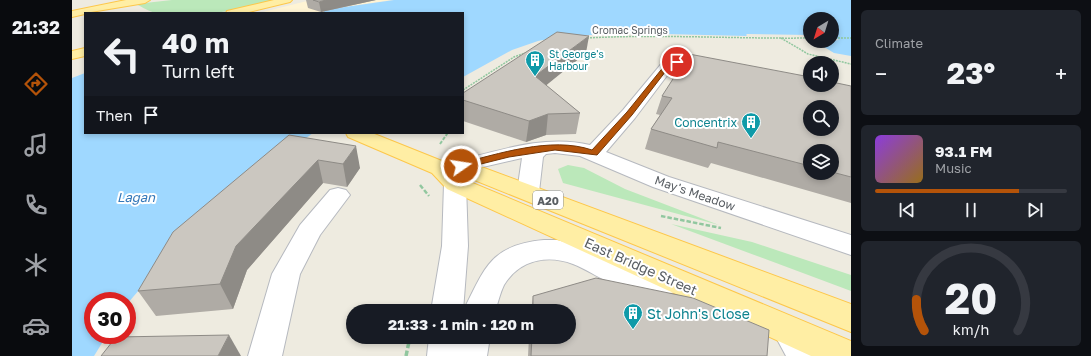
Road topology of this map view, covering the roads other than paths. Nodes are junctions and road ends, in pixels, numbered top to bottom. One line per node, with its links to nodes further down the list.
1 (145, 0): 4 (main road)
2 (288, 0): 3 (main road)
3 (279, 1): 6 (main road)
4 (105, 4): 5 (main road)
5 (76, 12)
6 (236, 12)
7 (84, 52): 8 (main road)
8 (72, 55)
9 (731, 73): 12 (street)
10 (364, 137): 13 (main road, East Bridge Street / A20)
11 (539, 150): 12 (street, May's Meadow); 13 (street, May's Meadow); 14 (street)
12 (594, 153): 16 (street, May's Meadow)
13 (452, 173): 14 (main road, East Bridge Street / A20); 17 (main road, East Bridge Street / A20); 18 (street)
14 (528, 192): 20 (main road, East Bridge Street / A20)
15 (338, 195): 24 (street)
16 (851, 245)
17 (678, 283): 19 (street); 21 (main road, East Bridge Street / A20)
18 (449, 304)
19 (482, 304)
20 (851, 318)
21 (796, 343): 27 (main road, East Bridge Street / A20)
22 (445, 344): 25 (street)
23 (473, 344): 26 (street)
24 (265, 356)
25 (444, 356)
26 (470, 356)
27 (848, 356)

